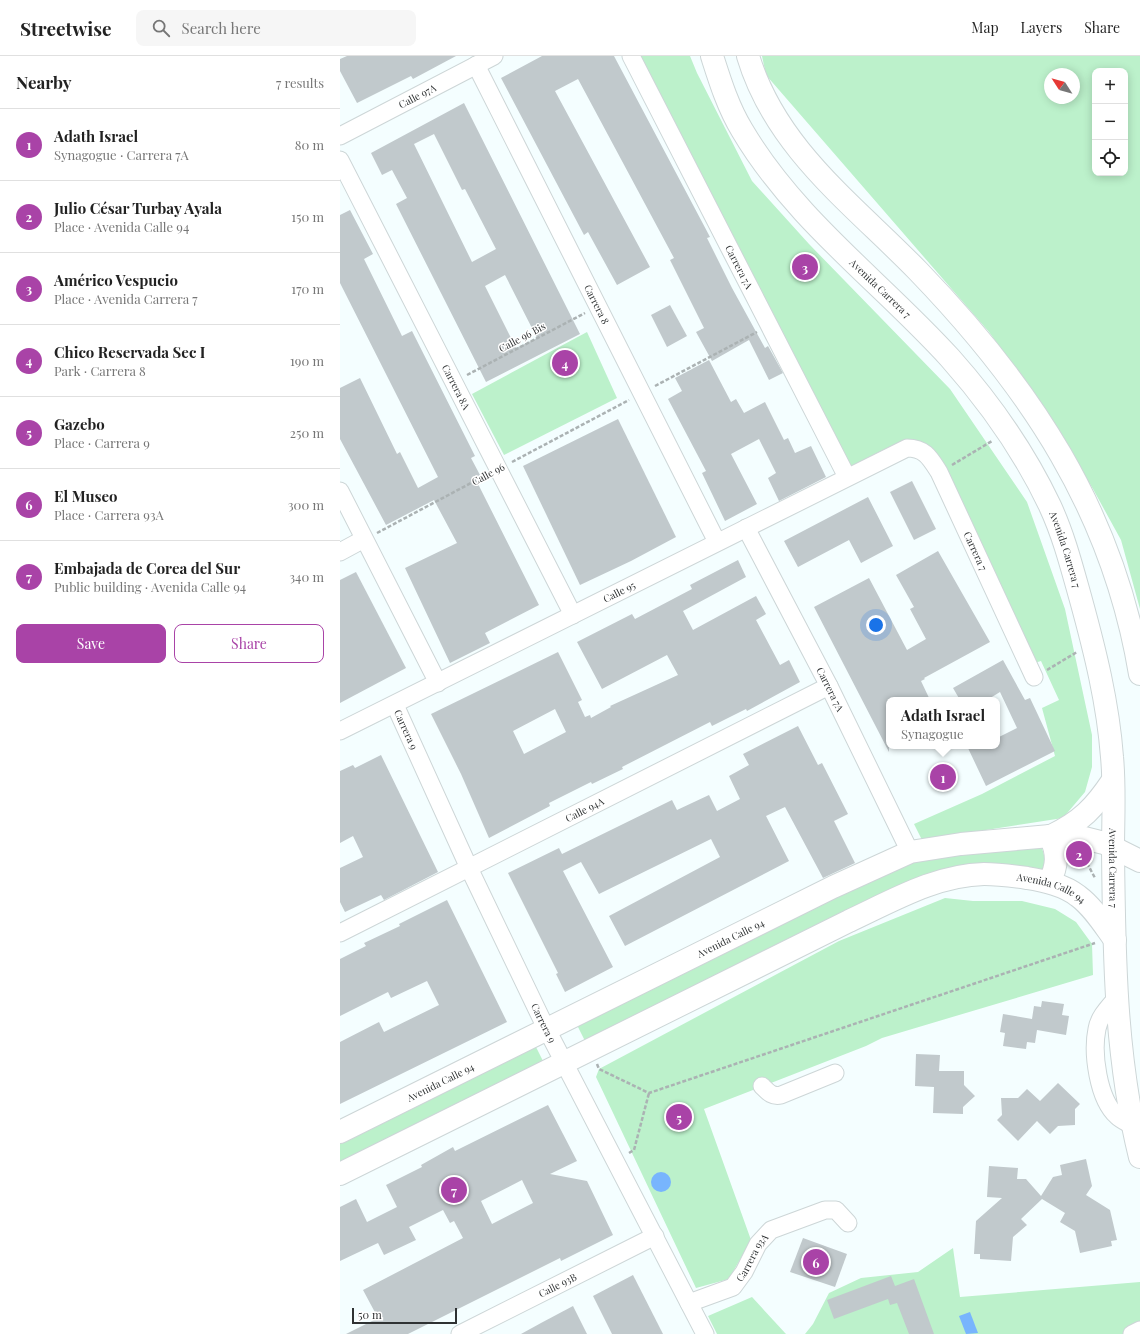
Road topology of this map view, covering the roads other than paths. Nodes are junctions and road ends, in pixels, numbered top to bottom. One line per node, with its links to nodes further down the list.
1 (494, 56): 5 (street, Calle 97A)
2 (631, 56): 9 (street, Carrera 7A)
3 (712, 56): 22 (main road, Avenida Carrera 7)
4 (748, 56): 16 (main road)
5 (476, 65): 6 (street, Calle 97A); 13 (street, Carrera 8)
6 (340, 136)
7 (340, 160): 15 (street, Carrera 8A)
8 (898, 452): 9 (street, Calle 95); 17 (street, Carrera 7)
9 (847, 477): 11 (street, Calle 95)
10 (340, 492): 12 (street)
11 (746, 528): 13 (street, Calle 95); 19 (street, Carrera 7A)
12 (364, 539): 14 (street); 18 (street)
13 (717, 542): 15 (street, Calle 95)
14 (340, 552)
15 (572, 615): 18 (street, Calle 95)
16 (1140, 674)
17 (1034, 678)
18 (438, 683): 20 (street, Calle 95)
19 (830, 686): 25 (street, Carrera 7A); 27 (street, Calle 94A)
20 (394, 705): 21 (street, Calle 95); 27 (street, Carrera 9)
21 (340, 731)
22 (1113, 780): 23 (main road); 24 (main road, Avenida Carrera 7)
23 (1050, 836): 24 (main road, Avenida Calle 94); 25 (main road, Avenida Calle 94); 28 (main road)
24 (1113, 847): 26 (main road, Avenida Calle 94); 30 (main road, Avenida Carrera 7)
25 (910, 852): 31 (main road, Avenida Calle 94)
26 (1140, 861)
27 (469, 868): 29 (street, Calle 94A); 31 (street, Carrera 9)
28 (1049, 882): 30 (main road, Avenida Calle 94); 32 (main road, Avenida Calle 94)
29 (340, 933)
30 (1106, 941): 36 (main road, Avenida Carrera 7)
31 (547, 1028): 32 (street, Carrera 9); 35 (main road, Avenida Calle 94)
32 (565, 1062): 37 (main road, Avenida Calle 94); 39 (street, Carrera 9)
33 (835, 1073): 34 (street)
34 (762, 1086)
35 (340, 1132)
36 (1140, 1157)
37 (340, 1174)
38 (848, 1223): 40 (street, Carrera 93A)
39 (655, 1236): 40 (street, Carrera 9); 42 (street, Calle 93B)
40 (689, 1303): 43 (street, Carrera 9)
41 (1140, 1330): 44 (street)
42 (460, 1334)
43 (705, 1334)
44 (1132, 1334)

